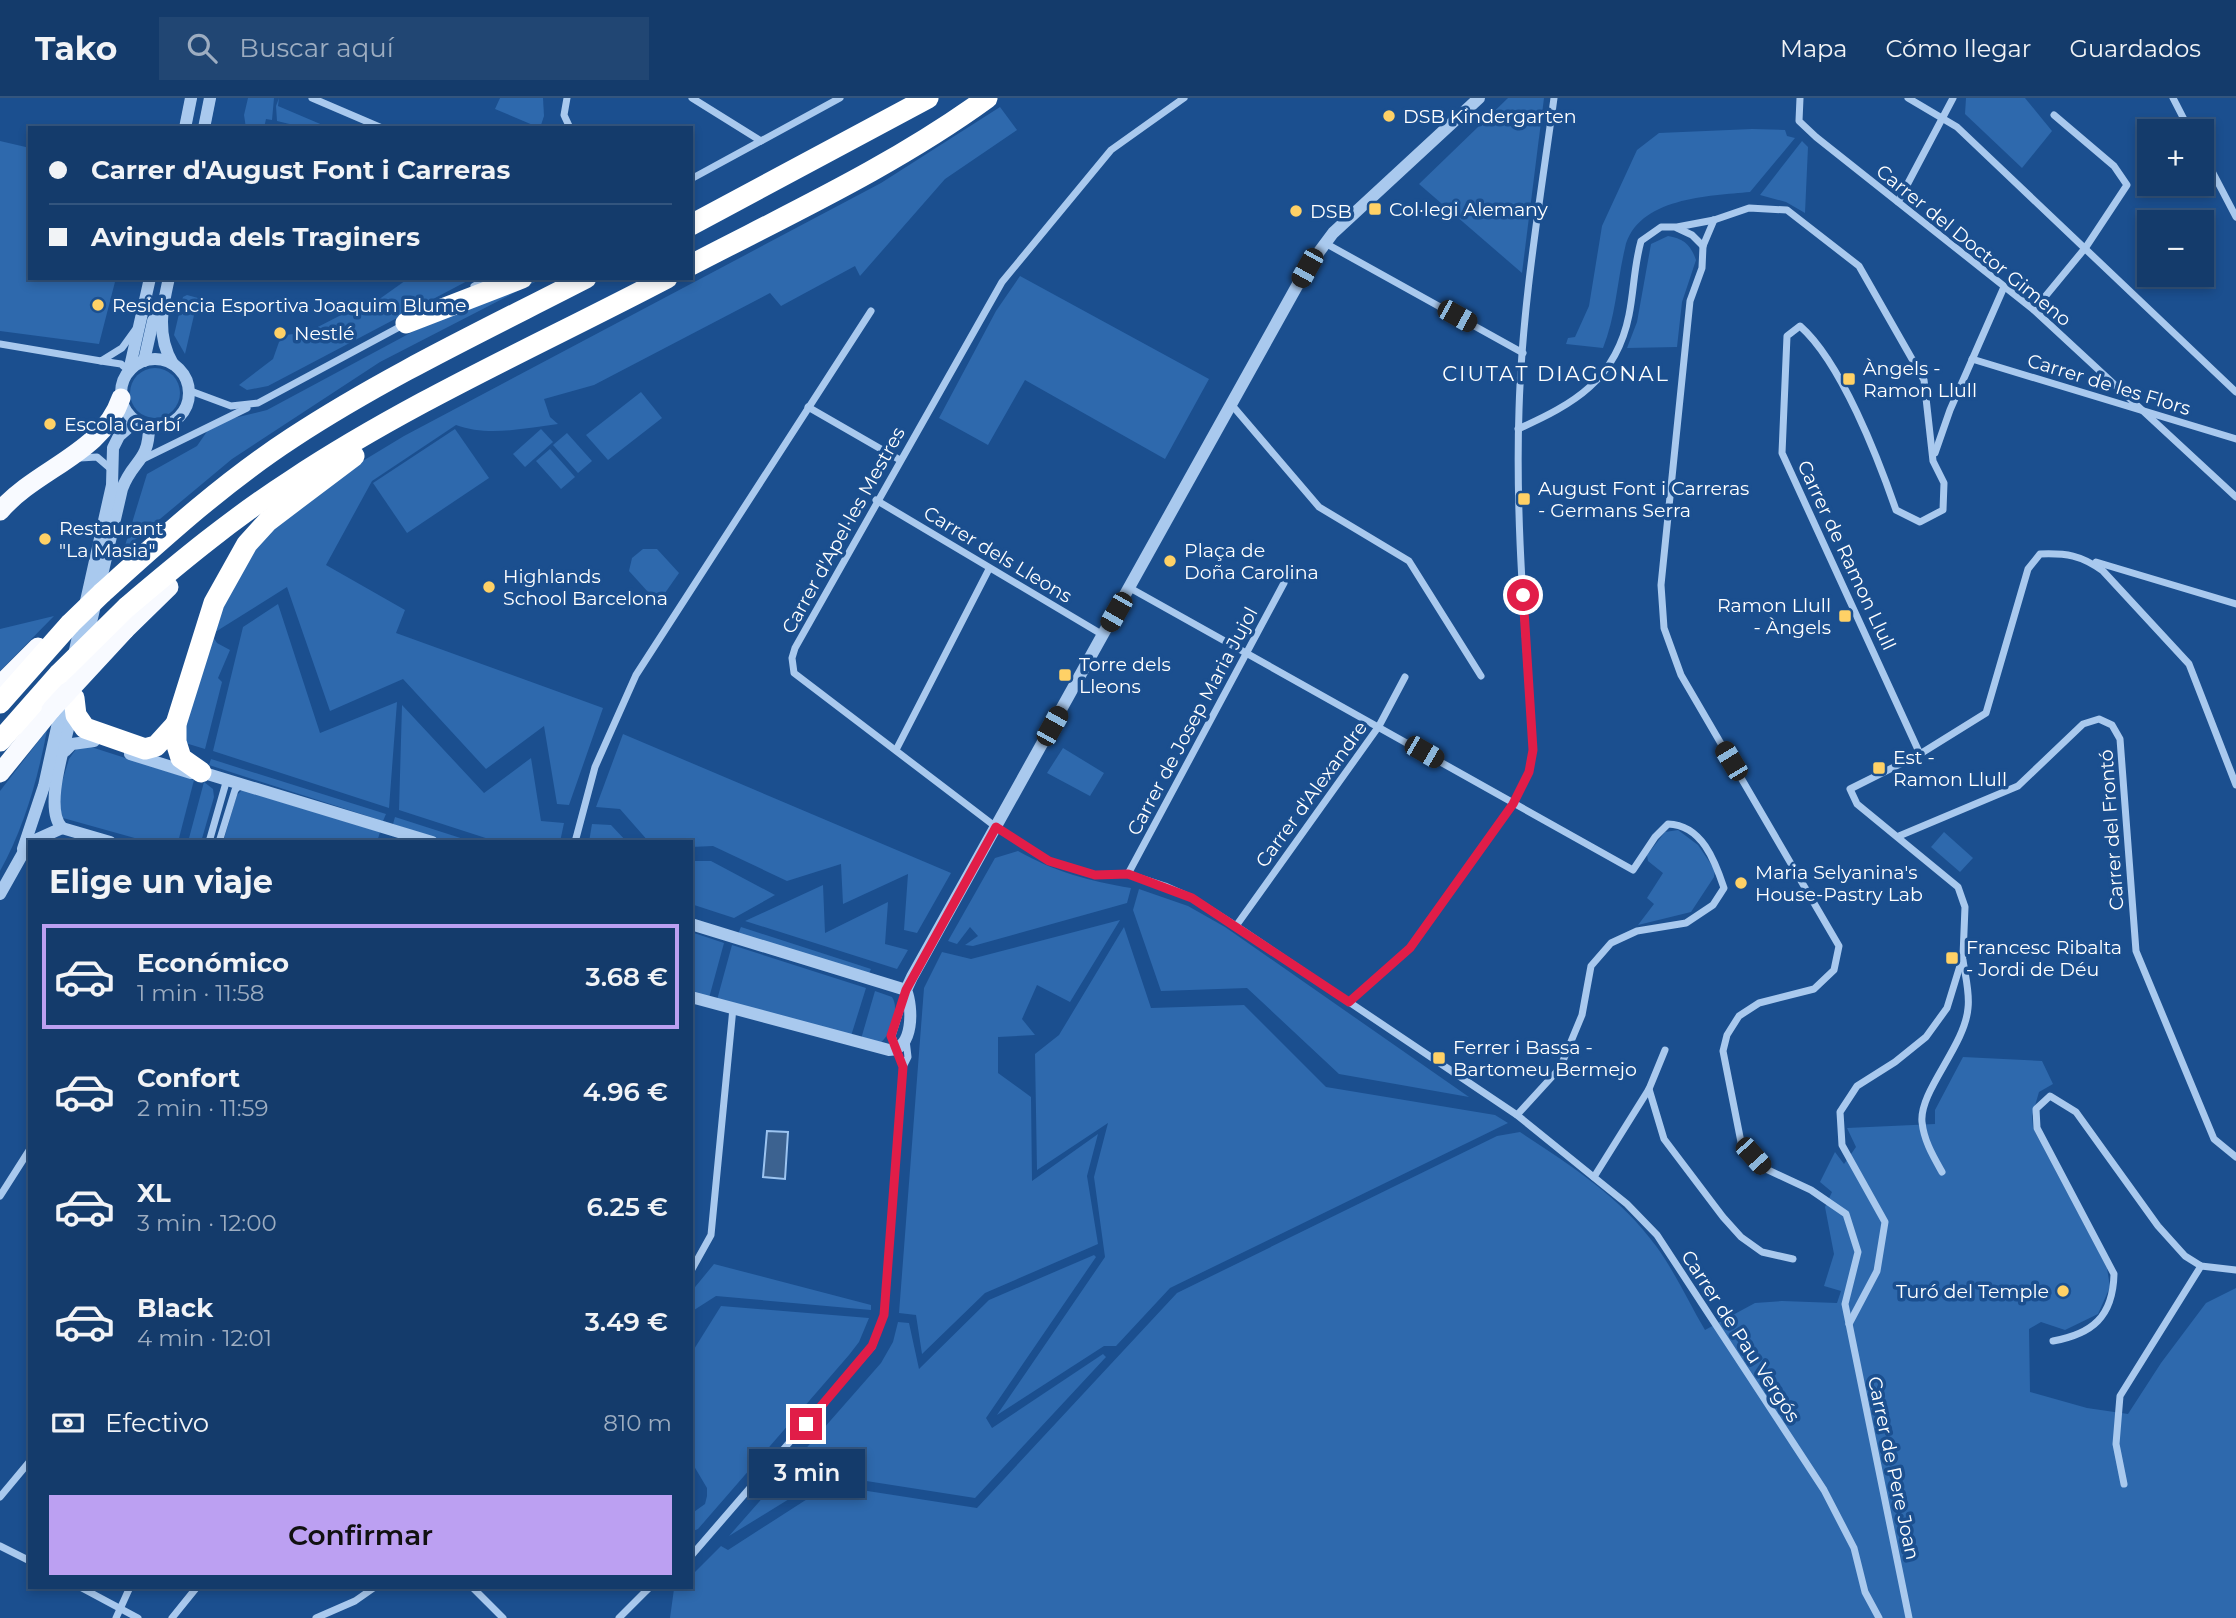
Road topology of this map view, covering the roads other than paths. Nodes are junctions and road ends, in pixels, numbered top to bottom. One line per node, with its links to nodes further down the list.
1 (191, 98): 19 (street)
2 (210, 98): 20 (street)
3 (312, 98): 21 (street)
4 (567, 98): 22 (street)
5 (692, 98): 23 (street)
6 (840, 98): 23 (street)
7 (928, 98): 29 (highway)
8 (987, 98): 34 (highway)
9 (1184, 98): 67 (street, Carrer d'Apel·les Mestres)
10 (1479, 98): 31 (street)
11 (1553, 98): 48 (street)
12 (1800, 98): 26 (street, Carrer del Doctor Gimeno)
13 (1908, 98): 17 (street)
14 (1953, 98): 17 (street)
15 (2173, 98): 18 (street)
16 (2054, 115): 33 (street)
17 (1943, 117): 26 (street); 33 (street)
18 (2184, 119)
19 (185, 126)
20 (204, 126)
21 (377, 126)
22 (569, 126)
23 (761, 141): 25 (street)
24 (2214, 175): 27 (street)
25 (693, 178)
26 (1898, 202): 41 (street, Carrer del Doctor Gimeno)
27 (2236, 217)
28 (1714, 220): 30 (street); 32 (street, Carrer de Pere Joan); 68 (street)
29 (693, 222)
30 (1676, 227): 32 (street); 63 (street)
31 (1325, 243): 48 (street); 59 (street)
32 (1703, 246): 137 (street, Carrer de Pere Joan)
33 (2086, 247): 43 (street); 56 (street)
34 (693, 264)
35 (150, 280): 45 (street)
36 (169, 280): 42 (street)
37 (485, 280): 46 (street)
38 (517, 280): 46 (highway)
39 (582, 280): 80 (highway, bridge)
40 (663, 280): 54 (highway)
41 (2004, 287): 43 (street, Carrer del Doctor Gimeno); 49 (street)
42 (162, 307): 50 (street); 52 (street)
43 (2034, 310): 61 (street, Carrer del Doctor Gimeno)
44 (871, 311): 60 (street)
45 (140, 323): 51 (street); 53 (street)
46 (406, 323): 58 (street)
47 (0, 344): 51 (street)
48 (1523, 353): 63 (street)
49 (1972, 359): 61 (street, Carrer de les Flors); 68 (street)
50 (144, 360): 52 (street); 53 (street)
51 (101, 361): 53 (street)
52 (173, 364): 55 (street)
53 (129, 371): 57 (street)
54 (460, 384): 65 (highway); 88 (highway)
55 (188, 390): 58 (street); 62 (street)
56 (2236, 392)
57 (121, 398): 62 (street); 69 (highway)
58 (258, 403): 66 (street)
59 (1231, 404): 78 (street); 83 (street)
60 (808, 407): 67 (street); 111 (street)
61 (2141, 411): 64 (street, Carrer de les Flors); 71 (street, Carrer del Doctor Gimeno)
62 (143, 424): 66 (street); 70 (street)
63 (1518, 429): 101 (street)
64 (2236, 439)
65 (345, 446): 77 (highway); 92 (highway, bridge)
66 (143, 459): 87 (street)
67 (900, 460): 72 (street, Carrer d'Apel·les Mestres)
68 (1933, 460): 95 (street, Carrer de Ramon Llull)
69 (64, 463): 70 (street); 73 (highway)
70 (114, 472): 87 (street)
71 (2236, 497)
72 (876, 499): 75 (street, Carrer dels Lleons); 93 (street, Carrer d'Apel·les Mestres)
73 (0, 511)
74 (2089, 560): 79 (street); 95 (street); 100 (street)
75 (989, 569): 81 (street, Carrer dels Lleons); 93 (street)
76 (1284, 583): 82 (street, Carrer de Josep Maria Jujol)
77 (169, 587): 87 (highway, bridge)
78 (1130, 588): 81 (street); 82 (street)
79 (2236, 604)
80 (71, 620): 85 (highway); 86 (highway)
81 (1103, 635): 102 (street)
82 (1245, 654): 90 (street); 113 (street, Carrer de Josep Maria Jujol)
83 (1481, 676)
84 (1405, 677): 90 (street, Carrer d'Alexandre)
85 (0, 685)
86 (0, 703)
87 (62, 707): 88 (highway); 89 (street); 89 (street); 92 (highway); 105 (street)
88 (176, 724): 96 (highway)
89 (69, 726): 91 (street); 94 (street)
90 (1379, 726): 101 (street); 116 (street, Carrer d'Alexandre)
91 (94, 741): 94 (street); 96 (street)
92 (6, 749): 97 (highway)
93 (896, 750): 102 (street, Carrer d'Apel·les Mestres)
94 (65, 751): 103 (street)
95 (1920, 754): 104 (street)
96 (201, 772): 98 (street)
97 (0, 776)
98 (227, 779): 99 (street); 108 (street)
99 (243, 783): 109 (street); 110 (street)
100 (2236, 785)
101 (1513, 804): 120 (street); 127 (street)
102 (996, 827): 113 (street, Carrer d'Apel·les Mestres); 118 (street)
103 (62, 828): 106 (street); 107 (street)
104 (1899, 836): 117 (street); 129 (street, Carrer del Frontó)
105 (29, 840)
106 (38, 840)
107 (103, 840)
108 (210, 840)
109 (220, 840)
110 (426, 840)
111 (576, 840)
112 (28, 845): 114 (street)
113 (1128, 874): 116 (street, Carrer de Pau Vergós)
114 (0, 894)
115 (693, 925): 118 (street)
116 (1236, 926): 120 (street, Carrer de Pau Vergós)
117 (1963, 956): 130 (street); 137 (street)
118 (906, 990): 122 (street); 123 (street)
119 (693, 998): 121 (street)
120 (1349, 1002): 127 (street, Carrer de Pau Vergós)
121 (733, 1008): 123 (street); 135 (street)
122 (906, 1040): 123 (street); 125 (street)
123 (896, 1050): 125 (street)
124 (1665, 1050): 126 (street)
125 (903, 1067): 143 (street)
126 (1649, 1089): 131 (street); 133 (street)
127 (1517, 1115): 131 (street, Carrer de Pau Vergós)
128 (28, 1152): 132 (street)
129 (2236, 1157)
130 (1942, 1172)
131 (1594, 1177): 158 (street, Carrer de Pau Vergós)
132 (0, 1196)
133 (1793, 1259)
134 (2201, 1266): 136 (street); 138 (street); 140 (street)
135 (693, 1267)
136 (2236, 1270)
137 (1848, 1325): 159 (street, Carrer de Pere Joan)
138 (2053, 1342)
139 (28, 1463): 141 (street)
140 (2124, 1484)
141 (0, 1497)
142 (0, 1545): 144 (street)
143 (693, 1554)
144 (28, 1560)
145 (84, 1589): 151 (street)
146 (129, 1589): 151 (street)
147 (195, 1589): 154 (street)
148 (371, 1589): 155 (street)
149 (474, 1589): 156 (street)
150 (648, 1589): 157 (street)
151 (120, 1608): 152 (street); 153 (street)
152 (116, 1618)
153 (138, 1618)
154 (172, 1618)
155 (316, 1618)
156 (503, 1618)
157 (620, 1618)
158 (1879, 1618)
159 (1909, 1618)

